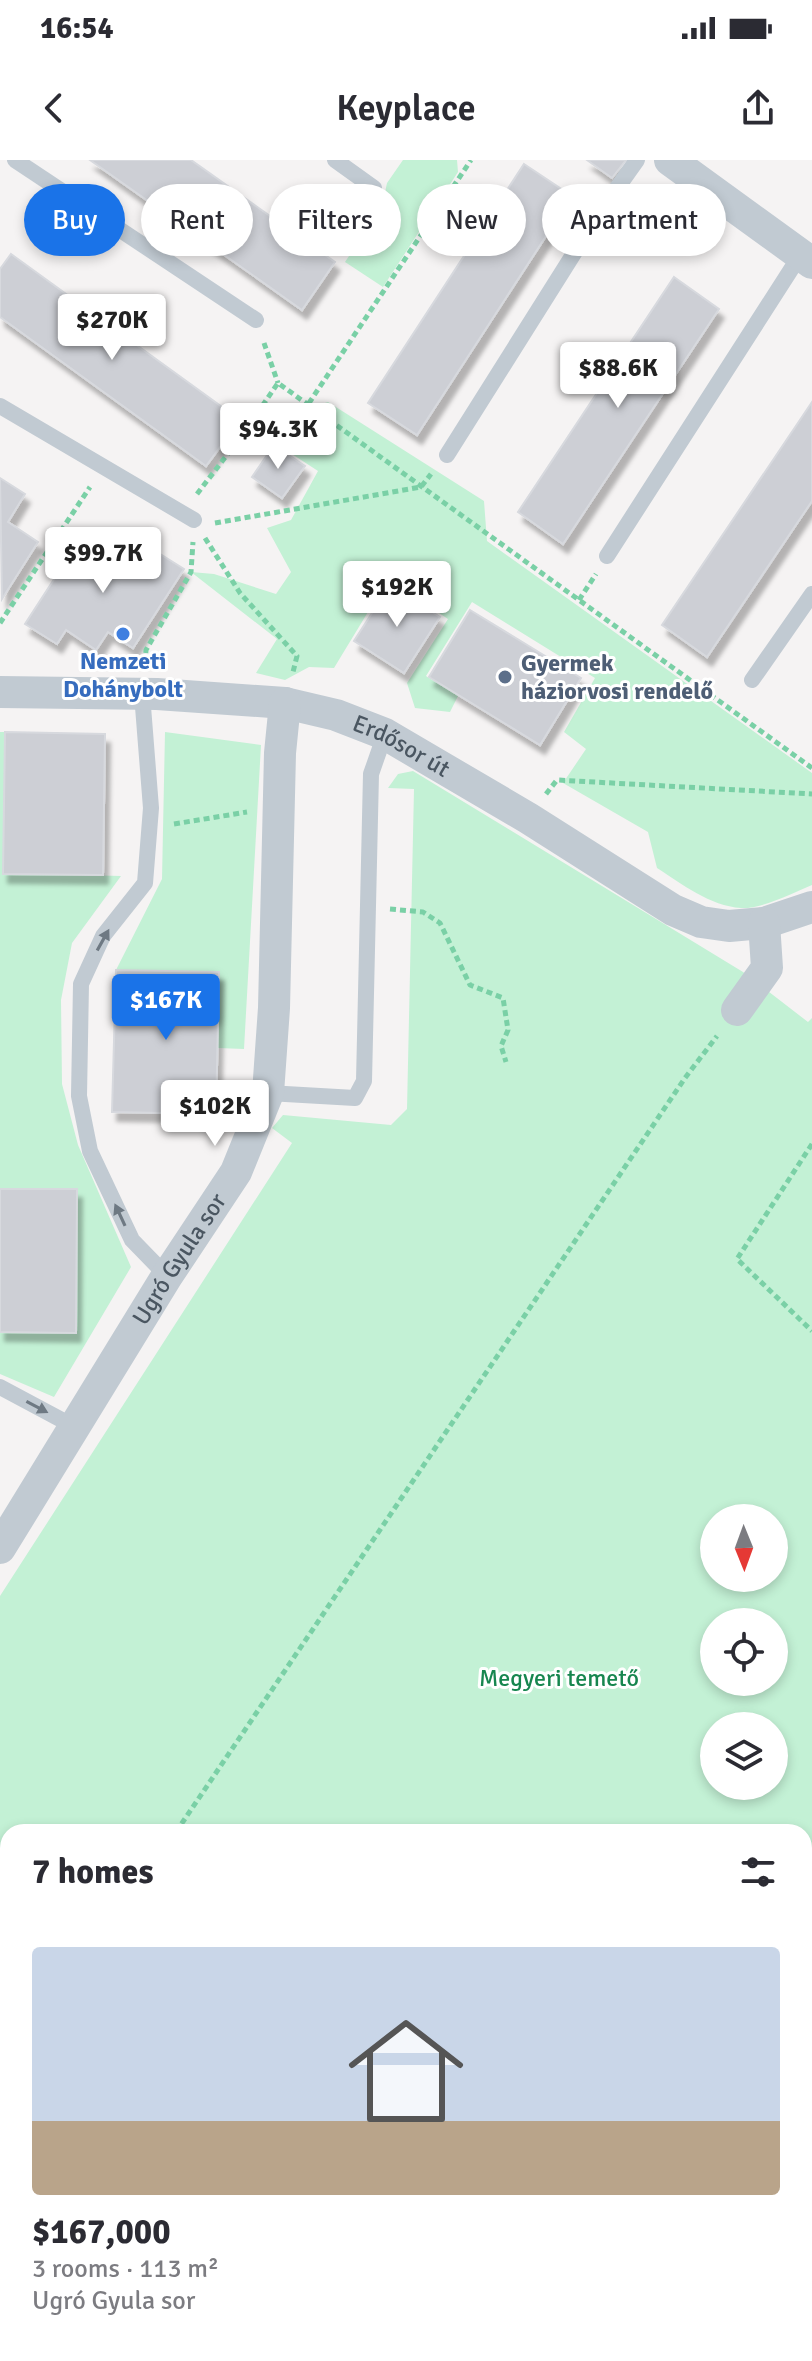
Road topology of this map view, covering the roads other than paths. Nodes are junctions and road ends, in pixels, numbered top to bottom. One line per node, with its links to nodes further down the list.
1 (15, 160): 7 (lane)
2 (335, 160): 5 (lane)
3 (637, 160): 9 (lane)
4 (670, 160): 6 (street)
5 (368, 184)
6 (806, 258): 11 (lane)
7 (256, 320)
8 (0, 406): 10 (lane)
9 (447, 455)
10 (194, 520)
11 (607, 556)
12 (812, 594): 13 (lane)
13 (752, 680)
14 (0, 692): 15 (street, Erdősor út)
15 (142, 694): 16 (street, Erdősor út); 22 (lane, one-way to 15)
16 (285, 703): 17 (street, Erdősor út); 21 (street, Ugró Gyula sor)
17 (385, 734): 19 (street, Erdősor út); 21 (lane)
18 (812, 907): 19 (street, Erdősor út)
19 (764, 923): 20 (street)
20 (737, 1010)
21 (268, 1093): 22 (street, Ugró Gyula sor)
22 (167, 1276): 24 (street, Ugró Gyula sor)
23 (0, 1387): 24 (lane, one-way to 24)
24 (73, 1426): 25 (street, Ugró Gyula sor)
25 (0, 1548)

